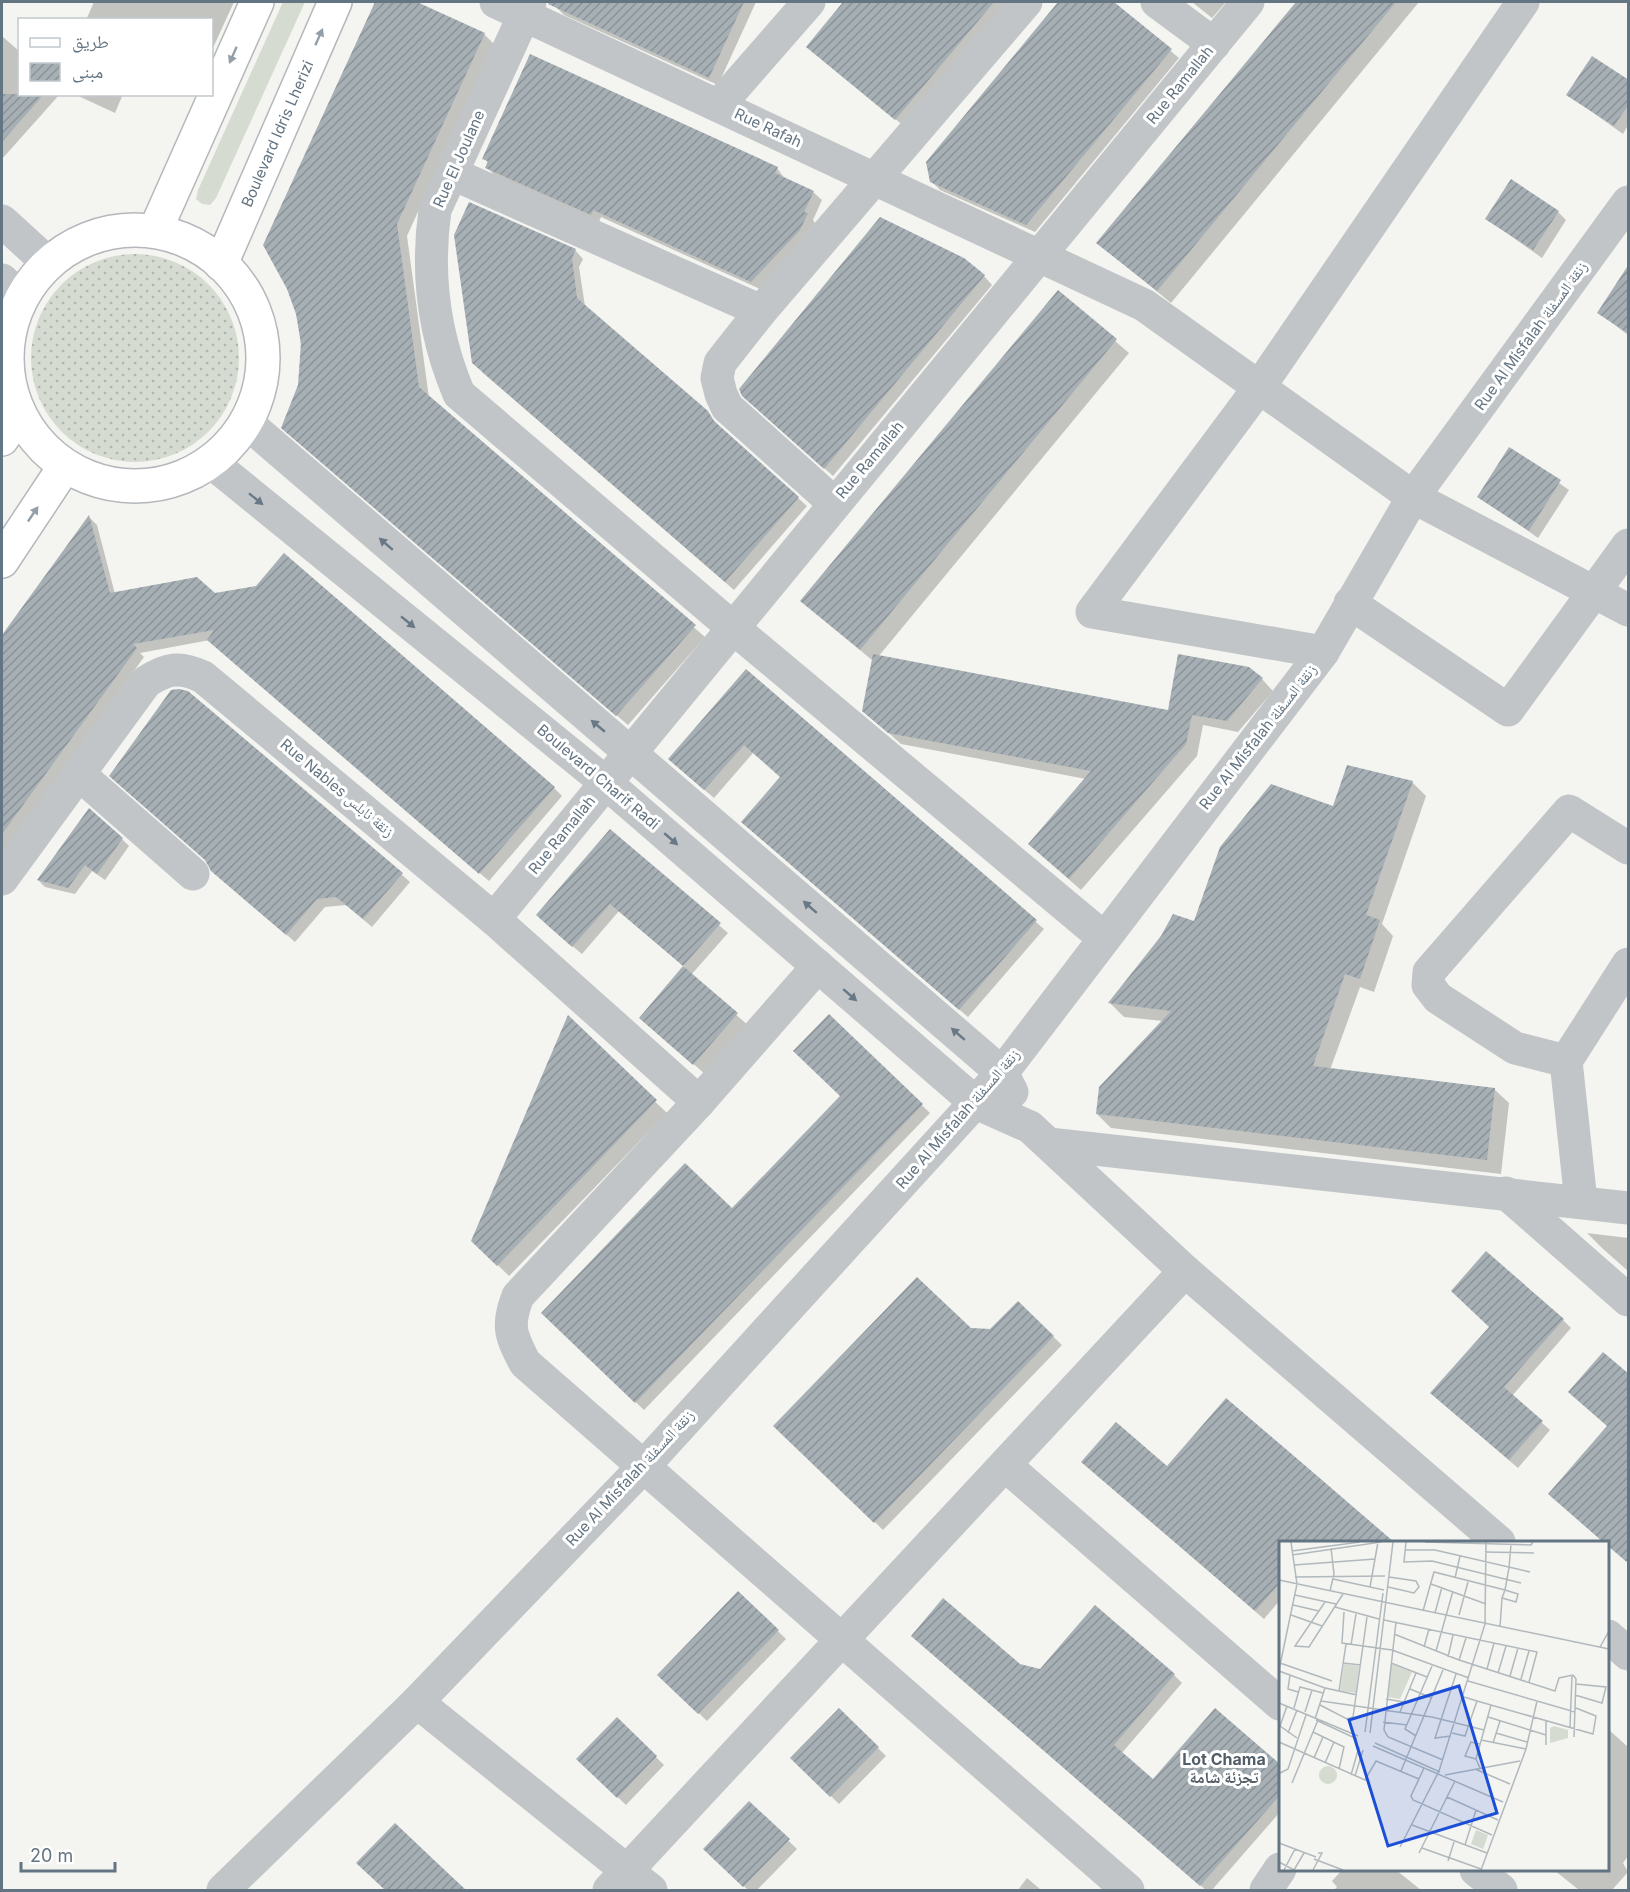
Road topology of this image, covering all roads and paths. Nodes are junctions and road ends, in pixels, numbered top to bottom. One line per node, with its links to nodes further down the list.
1 (257, 2): 15 (main road, one-way to 15)
2 (335, 2): 18 (main road, Boulevard Idris Lherizi, one-way to 2)
3 (809, 2): 10 (street)
4 (1026, 2): 12 (street)
5 (1157, 2): 9 (street)
6 (1248, 2): 9 (street, Rue Ramallah)
7 (1523, 2): 21 (street)
8 (517, 6): 10 (street, Rue Rafah); 11 (street, Rue El Joulane)
9 (1214, 44): 16 (street, Rue Ramallah)
10 (719, 105): 12 (street, Rue Rafah)
11 (451, 173): 20 (street); 33 (street, Rue El Joulane)
12 (874, 178): 16 (street, Rue Rafah); 20 (street)
13 (1629, 202): 26 (street, Rue Al Misfalah زنقة المسفلة)
14 (2, 221): 17 (street)
15 (154, 231): 17 (main road); 18 (main road)
16 (1040, 255): 21 (street, Rue Rafah); 27 (street, Rue Ramallah)
17 (48, 263): 19 (main road)
18 (221, 264): 22 (main road)
19 (11, 289): 23 (main road)
20 (761, 311): 27 (street)
21 (1258, 389): 26 (street, Rue Rafah); 34 (street)
22 (246, 422): 24 (main road); 35 (street, one-way to 22)
23 (10, 426): 25 (main road)
24 (211, 462): 25 (main road); 37 (street, Boulevard Charif Radi, one-way to 37)
25 (65, 466): 29 (main road, one-way to 25)
26 (1413, 497): 30 (street, Rue Rafah); 31 (street, Rue Al Misfalah زنقة المسفلة)
27 (834, 503): 33 (street, Rue Ramallah)
28 (1629, 545): 30 (street)
29 (2, 561)
30 (1597, 591): 31 (street); 32 (street, Rue Rafah)
31 (1350, 603): 34 (street, Rue Al Misfalah زنقة المسفلة)
32 (1629, 609)
33 (732, 627): 35 (street, Rue Ramallah); 42 (street)
34 (1323, 652): 42 (street, Rue Al Misfalah زنقة المسفلة)
35 (629, 752): 37 (street, Rue Ramallah); 46 (street, one-way to 35)
36 (79, 774): 39 (street); 40 (street, Rue Nables زنقة نابلس); 41 (street, Rue Nables زنقة نابلس)
37 (605, 782): 41 (street, Rue Ramallah); 44 (street, Boulevard Charif Radi, one-way to 44)
38 (1629, 848): 45 (street)
39 (193, 874)
40 (2, 879)
41 (494, 919): 47 (street, Rue Nables زنقة نابلس)
42 (1104, 938): 46 (street, Rue Al Misfalah زنقة المسفلة)
43 (1629, 964): 45 (street)
44 (818, 966): 47 (street); 48 (street, Boulevard Charif Radi, one-way to 48)
45 (1566, 1061): 51 (street)
46 (1002, 1073): 48 (street, Rue Al Misfalah زنقة المسفلة); 49 (street)
47 (699, 1102): 56 (street)
48 (976, 1103): 49 (street, Boulevard Charif Radi); 56 (street, Rue Al Misfalah زنقة المسفلة)
49 (1040, 1136): 50 (street); 53 (street)
50 (1506, 1193): 51 (street); 54 (street)
51 (1581, 1202): 52 (street)
52 (1629, 1208)
53 (1185, 1271): 55 (street); 57 (street)
54 (1629, 1300)
55 (1005, 1465): 59 (street); 62 (street)
56 (644, 1466): 59 (street); 61 (street, Rue Al Misfalah زنقة المسفلة)
57 (1498, 1541)
58 (1609, 1637): 60 (street)
59 (842, 1640): 65 (street); 67 (street)
60 (1629, 1654)
61 (417, 1702): 65 (street); 66 (street, Rue Al Misfalah زنقة المسفلة)
62 (1279, 1702)
63 (1280, 1871): 68 (street)
64 (1478, 1871): 69 (street)
65 (629, 1884)
66 (223, 1890)
67 (1128, 1890)
68 (1266, 1890)
69 (1501, 1890)

